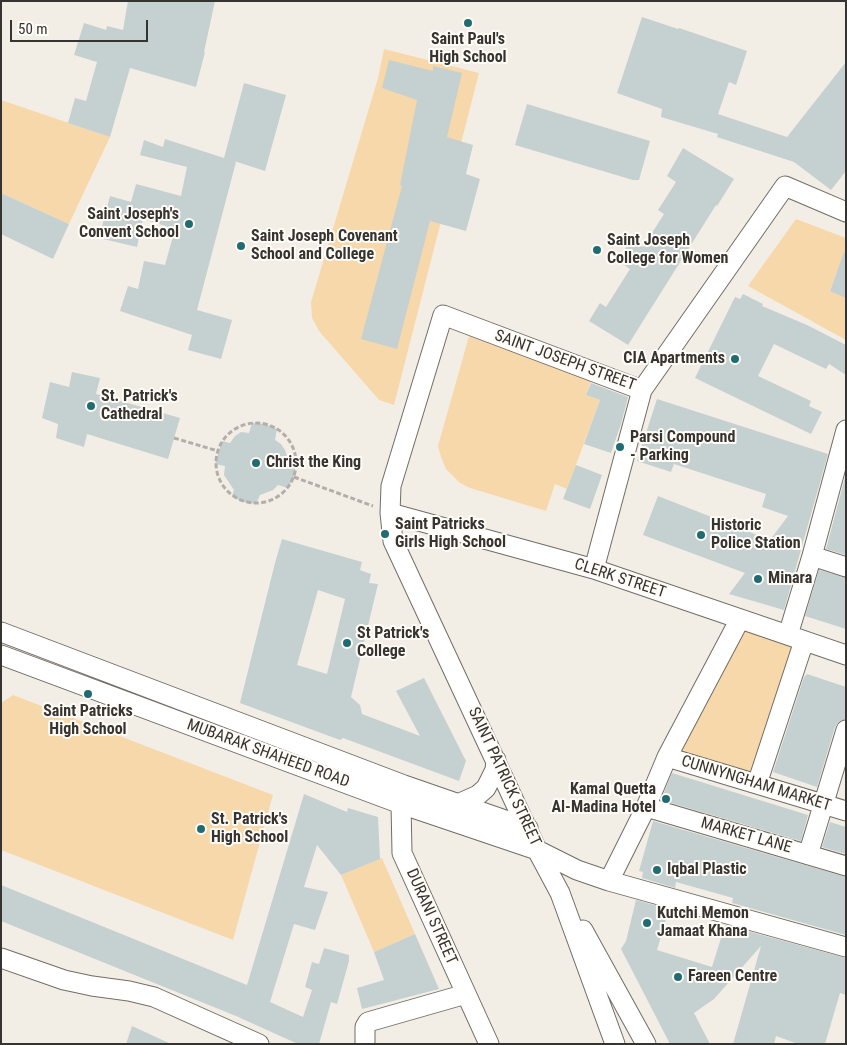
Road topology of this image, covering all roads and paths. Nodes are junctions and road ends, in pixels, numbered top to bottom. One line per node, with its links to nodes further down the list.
1 (846, 212): 2 (street, SAINT JOSEPH STREET)
2 (642, 390): 8 (street, SAINT JOSEPH STREET); 11 (street)
3 (846, 430): 7 (street)
4 (174, 438): 5 (path)
5 (219, 452)
6 (294, 477): 6 (path); 8 (path)
7 (838, 489): 9 (street)
8 (390, 513): 11 (street, CLERK STREET); 19 (street, SAINT PATRICK STREET)
9 (812, 556): 10 (street); 14 (street)
10 (846, 567)
11 (594, 569): 12 (street, CLERK STREET)
12 (740, 619): 14 (street, CLERK STREET); 18 (street)
13 (1, 632): 21 (street, MUBARAK SHAHEED ROAD)
14 (796, 638): 16 (street, CLERK STREET); 20 (street)
15 (1, 655): 23 (street, MUBARAK SHAHEED ROAD)
16 (846, 655)
17 (846, 730): 24 (street)
18 (667, 757): 20 (street, CUNNYNGHAM MARKET); 25 (street)
19 (496, 760): 22 (street); 27 (street, SAINT PATRICK STREET)
20 (757, 784): 24 (street, CUNNYNGHAM MARKET)
21 (404, 785): 22 (street, MUBARAK SHAHEED ROAD); 23 (street, DURANI STREET)
22 (460, 803): 27 (street, MUBARAK SHAHEED ROAD)
23 (401, 804): 28 (street, MUBARAK SHAHEED ROAD); 35 (street, DURANI STREET)
24 (823, 804): 26 (street, CUNNYNGHAM MARKET); 29 (street)
25 (646, 808): 29 (street, MARKET LANE); 31 (street)
26 (846, 811)
27 (528, 828): 28 (street, SAINT PATRICK STREET)
28 (537, 850): 31 (street, MUBARAK SHAHEED ROAD); 32 (street, SAINT PATRICK STREET)
29 (808, 855): 30 (street, MARKET LANE)
30 (846, 866)
31 (609, 881): 33 (street, MUBARAK SHAHEED ROAD)
32 (560, 893): 39 (street, SAINT PATRICK STREET); 40 (street)
33 (846, 947)
34 (1, 958): 36 (street)
35 (466, 994): 37 (street); 38 (street, DURANI STREET)
36 (259, 1044)
37 (365, 1044)
38 (489, 1044)
39 (615, 1044)
40 (646, 1044)

